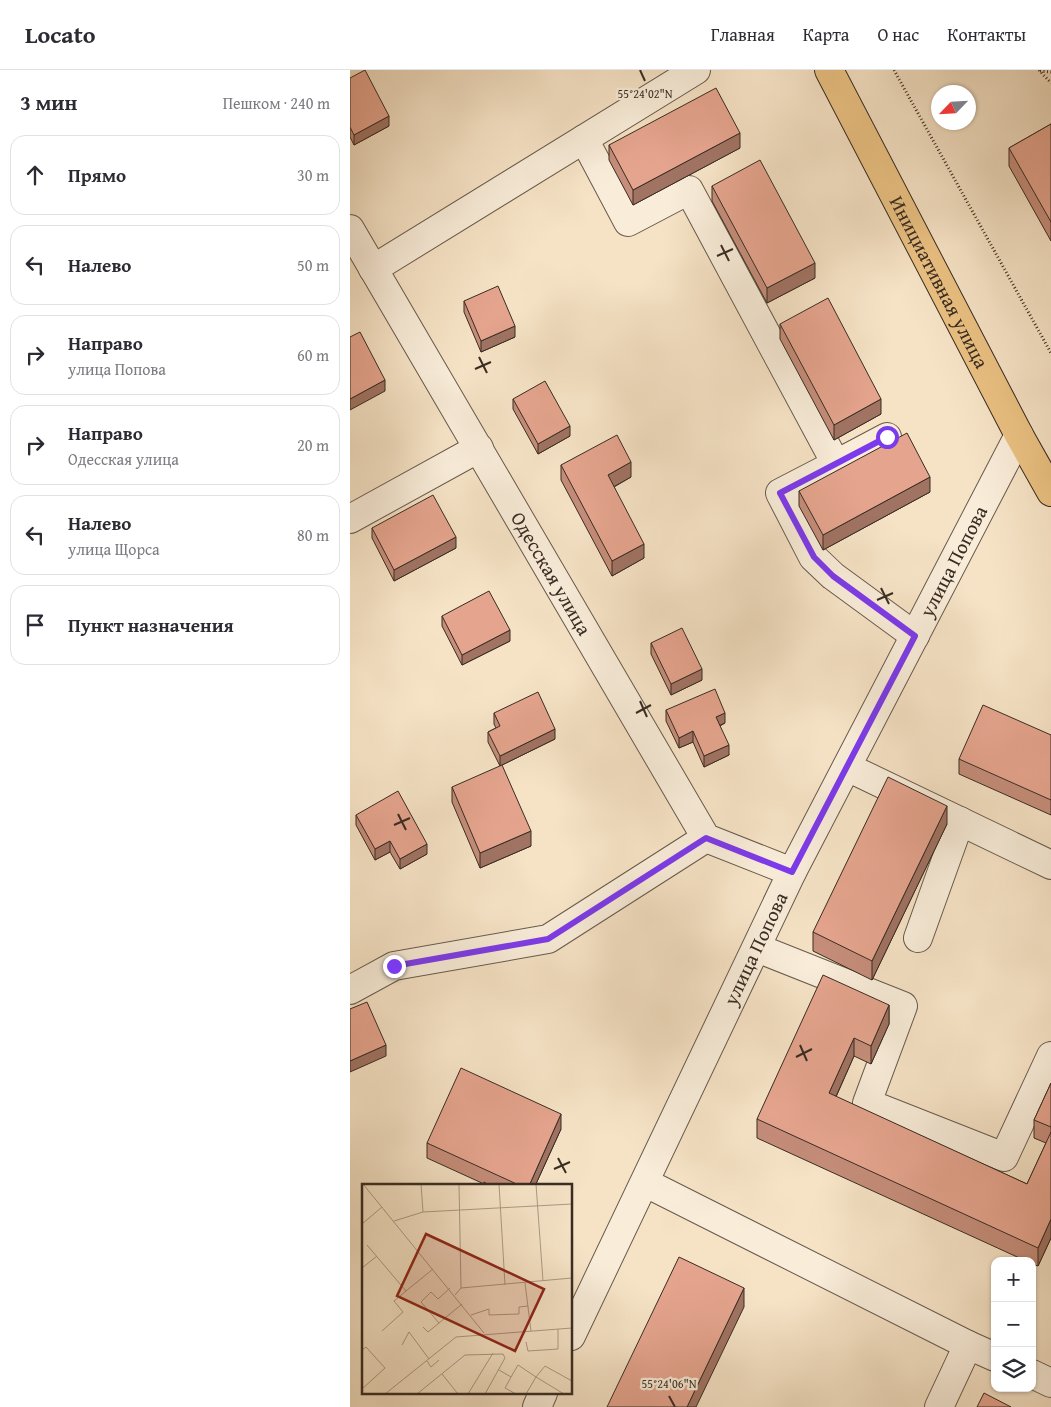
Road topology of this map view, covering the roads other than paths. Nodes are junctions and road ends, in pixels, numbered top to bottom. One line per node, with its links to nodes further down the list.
1 (696, 70): 3 (street)
2 (829, 70): 6 (main road, Инициативная улица)
3 (584, 139): 5 (street); 9 (street)
4 (350, 229): 5 (street, Одесская улица)
5 (373, 268): 8 (street, Одесская улица)
6 (1019, 435): 10 (main road, Инициативная улица); 12 (street, улица Попова)
7 (887, 437): 9 (street)
8 (479, 448): 11 (street); 15 (street, Одесская улица)
9 (836, 464): 12 (street)
10 (1051, 492)
11 (350, 519)
12 (915, 636): 13 (street, улица Попова)
13 (847, 767): 14 (street); 17 (street, улица Попова)
14 (960, 821): 16 (street); 18 (street)
15 (706, 838): 17 (street); 20 (street)
16 (1051, 865)
17 (792, 872): 19 (street, улица Попова)
18 (918, 938)
19 (756, 948): 21 (street); 22 (street, улица Попова)
20 (350, 990)
21 (1051, 1056)
22 (646, 1183): 23 (street, улица Попова); 24 (street)
23 (572, 1334)
24 (968, 1344): 25 (street); 30 (street)
25 (991, 1355)
26 (1036, 1376): 27 (street)
27 (1051, 1383)
28 (542, 1394): 29 (street)
29 (536, 1407)
30 (939, 1407)

